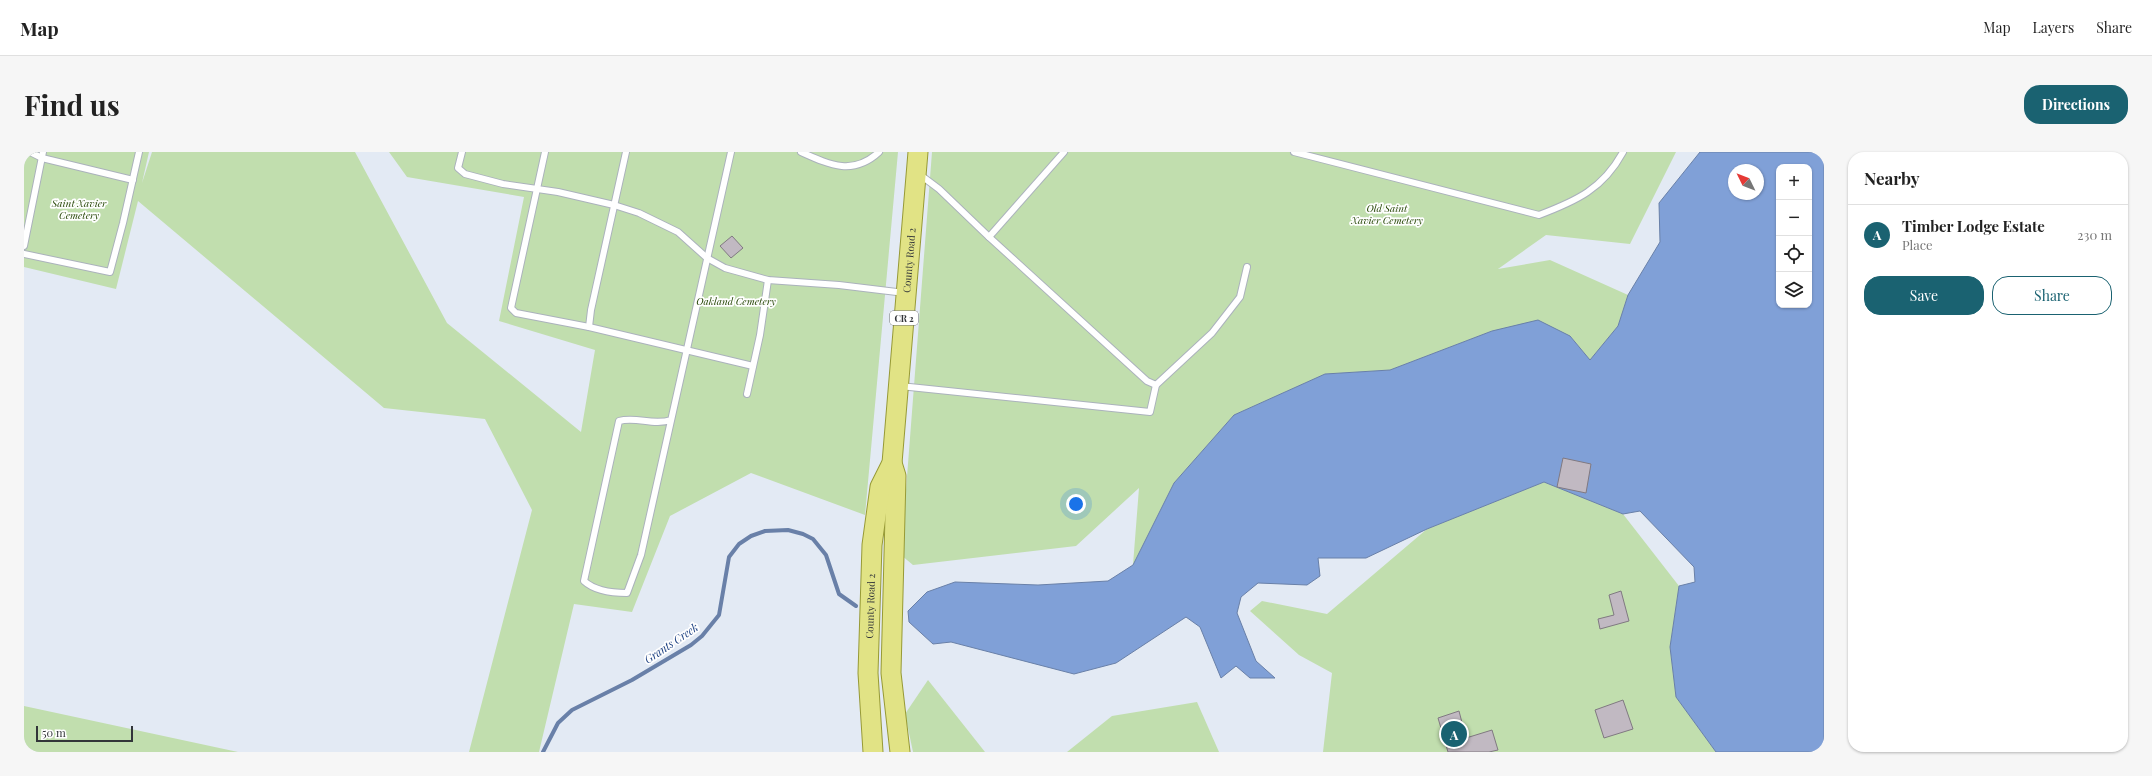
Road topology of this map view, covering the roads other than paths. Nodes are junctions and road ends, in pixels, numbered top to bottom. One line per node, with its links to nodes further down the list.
1 (30, 152): 13 (lane)
2 (139, 152): 15 (lane)
3 (462, 152): 16 (lane)
4 (545, 152): 16 (lane)
5 (626, 152): 17 (lane)
6 (731, 152): 21 (lane)
7 (801, 152): 8 (lane)
8 (879, 152)
9 (918, 152): 14 (main road, County Road 2 / CR 2)
10 (1064, 152): 18 (lane)
11 (1294, 152): 12 (lane)
12 (1623, 152)
13 (42, 155): 15 (lane); 19 (lane)
14 (917, 172): 18 (lane); 24 (main road, County Road 2 / CR 2)
15 (133, 180): 20 (lane)
16 (536, 189): 17 (lane); 25 (lane)
17 (614, 205): 21 (lane); 25 (lane)
18 (988, 237): 28 (lane)
19 (24, 246)
20 (24, 254)
21 (707, 258): 23 (lane); 26 (lane)
22 (1247, 267): 28 (lane)
23 (768, 280): 24 (lane); 27 (lane)
24 (906, 293): 29 (main road, County Road 2 / CR 2)
25 (589, 327): 26 (lane)
26 (686, 350): 27 (lane); 31 (lane)
27 (753, 366): 30 (lane)
28 (1156, 385): 29 (lane)
29 (898, 386): 32 (main road, County Road 2 / CR 2)
30 (747, 394)
31 (671, 420): 31 (lane)
32 (892, 463): 33 (main road, County Road 2 / CR 2); 34 (main road, County Road 2 / CR 2)
33 (873, 752)
34 (900, 752)

